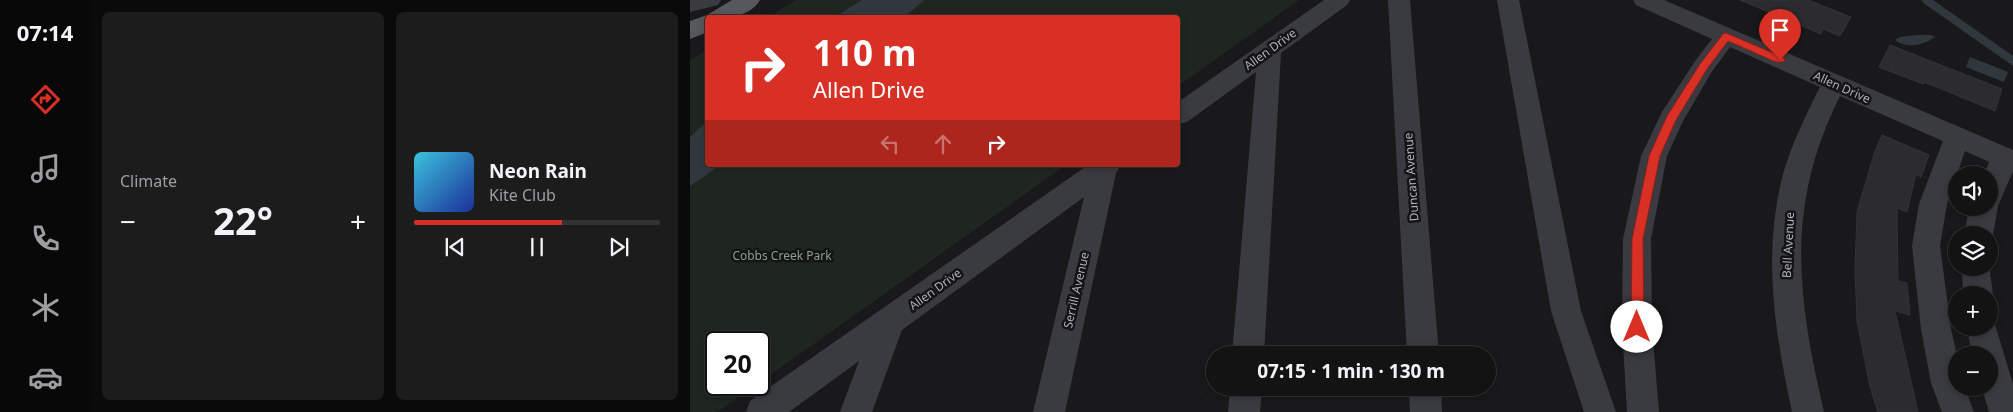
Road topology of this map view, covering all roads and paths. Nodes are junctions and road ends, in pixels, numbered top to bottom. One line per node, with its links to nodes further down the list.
1 (710, 0): 7 (street)
2 (749, 0): 8 (main road)
3 (1339, 0): 12 (street, Allen Drive)
4 (1399, 0): 22 (street, Duncan Avenue)
5 (1508, 0): 31 (street)
6 (1644, 0): 11 (street, Allen Drive)
7 (690, 4)
8 (722, 15)
9 (705, 24): 10 (main road)
10 (690, 31)
11 (1726, 36): 13 (street, Allen Drive); 32 (street)
12 (1269, 50): 14 (street, Allen Drive); 21 (street)
13 (1834, 84): 15 (street, Allen Drive); 33 (street, Bell Avenue)
14 (1180, 114)
15 (1957, 137): 16 (street, Allen Drive); 34 (street)
16 (2009, 159): 19 (street)
17 (1105, 167): 20 (street, Allen Drive)
18 (1106, 167): 28 (street, Serrill Avenue)
19 (1998, 180)
20 (890, 321): 26 (street, Allen Drive); 27 (street)
21 (1249, 346)
22 (1422, 346)
23 (1998, 389): 35 (street)
24 (1245, 396): 29 (street)
25 (1425, 396): 30 (street)
26 (762, 412)
27 (856, 412)
28 (1049, 412)
29 (1244, 412)
30 (1426, 412)
31 (1600, 412)
32 (1643, 412)
33 (1808, 412)
34 (1958, 412)
35 (2005, 412)

